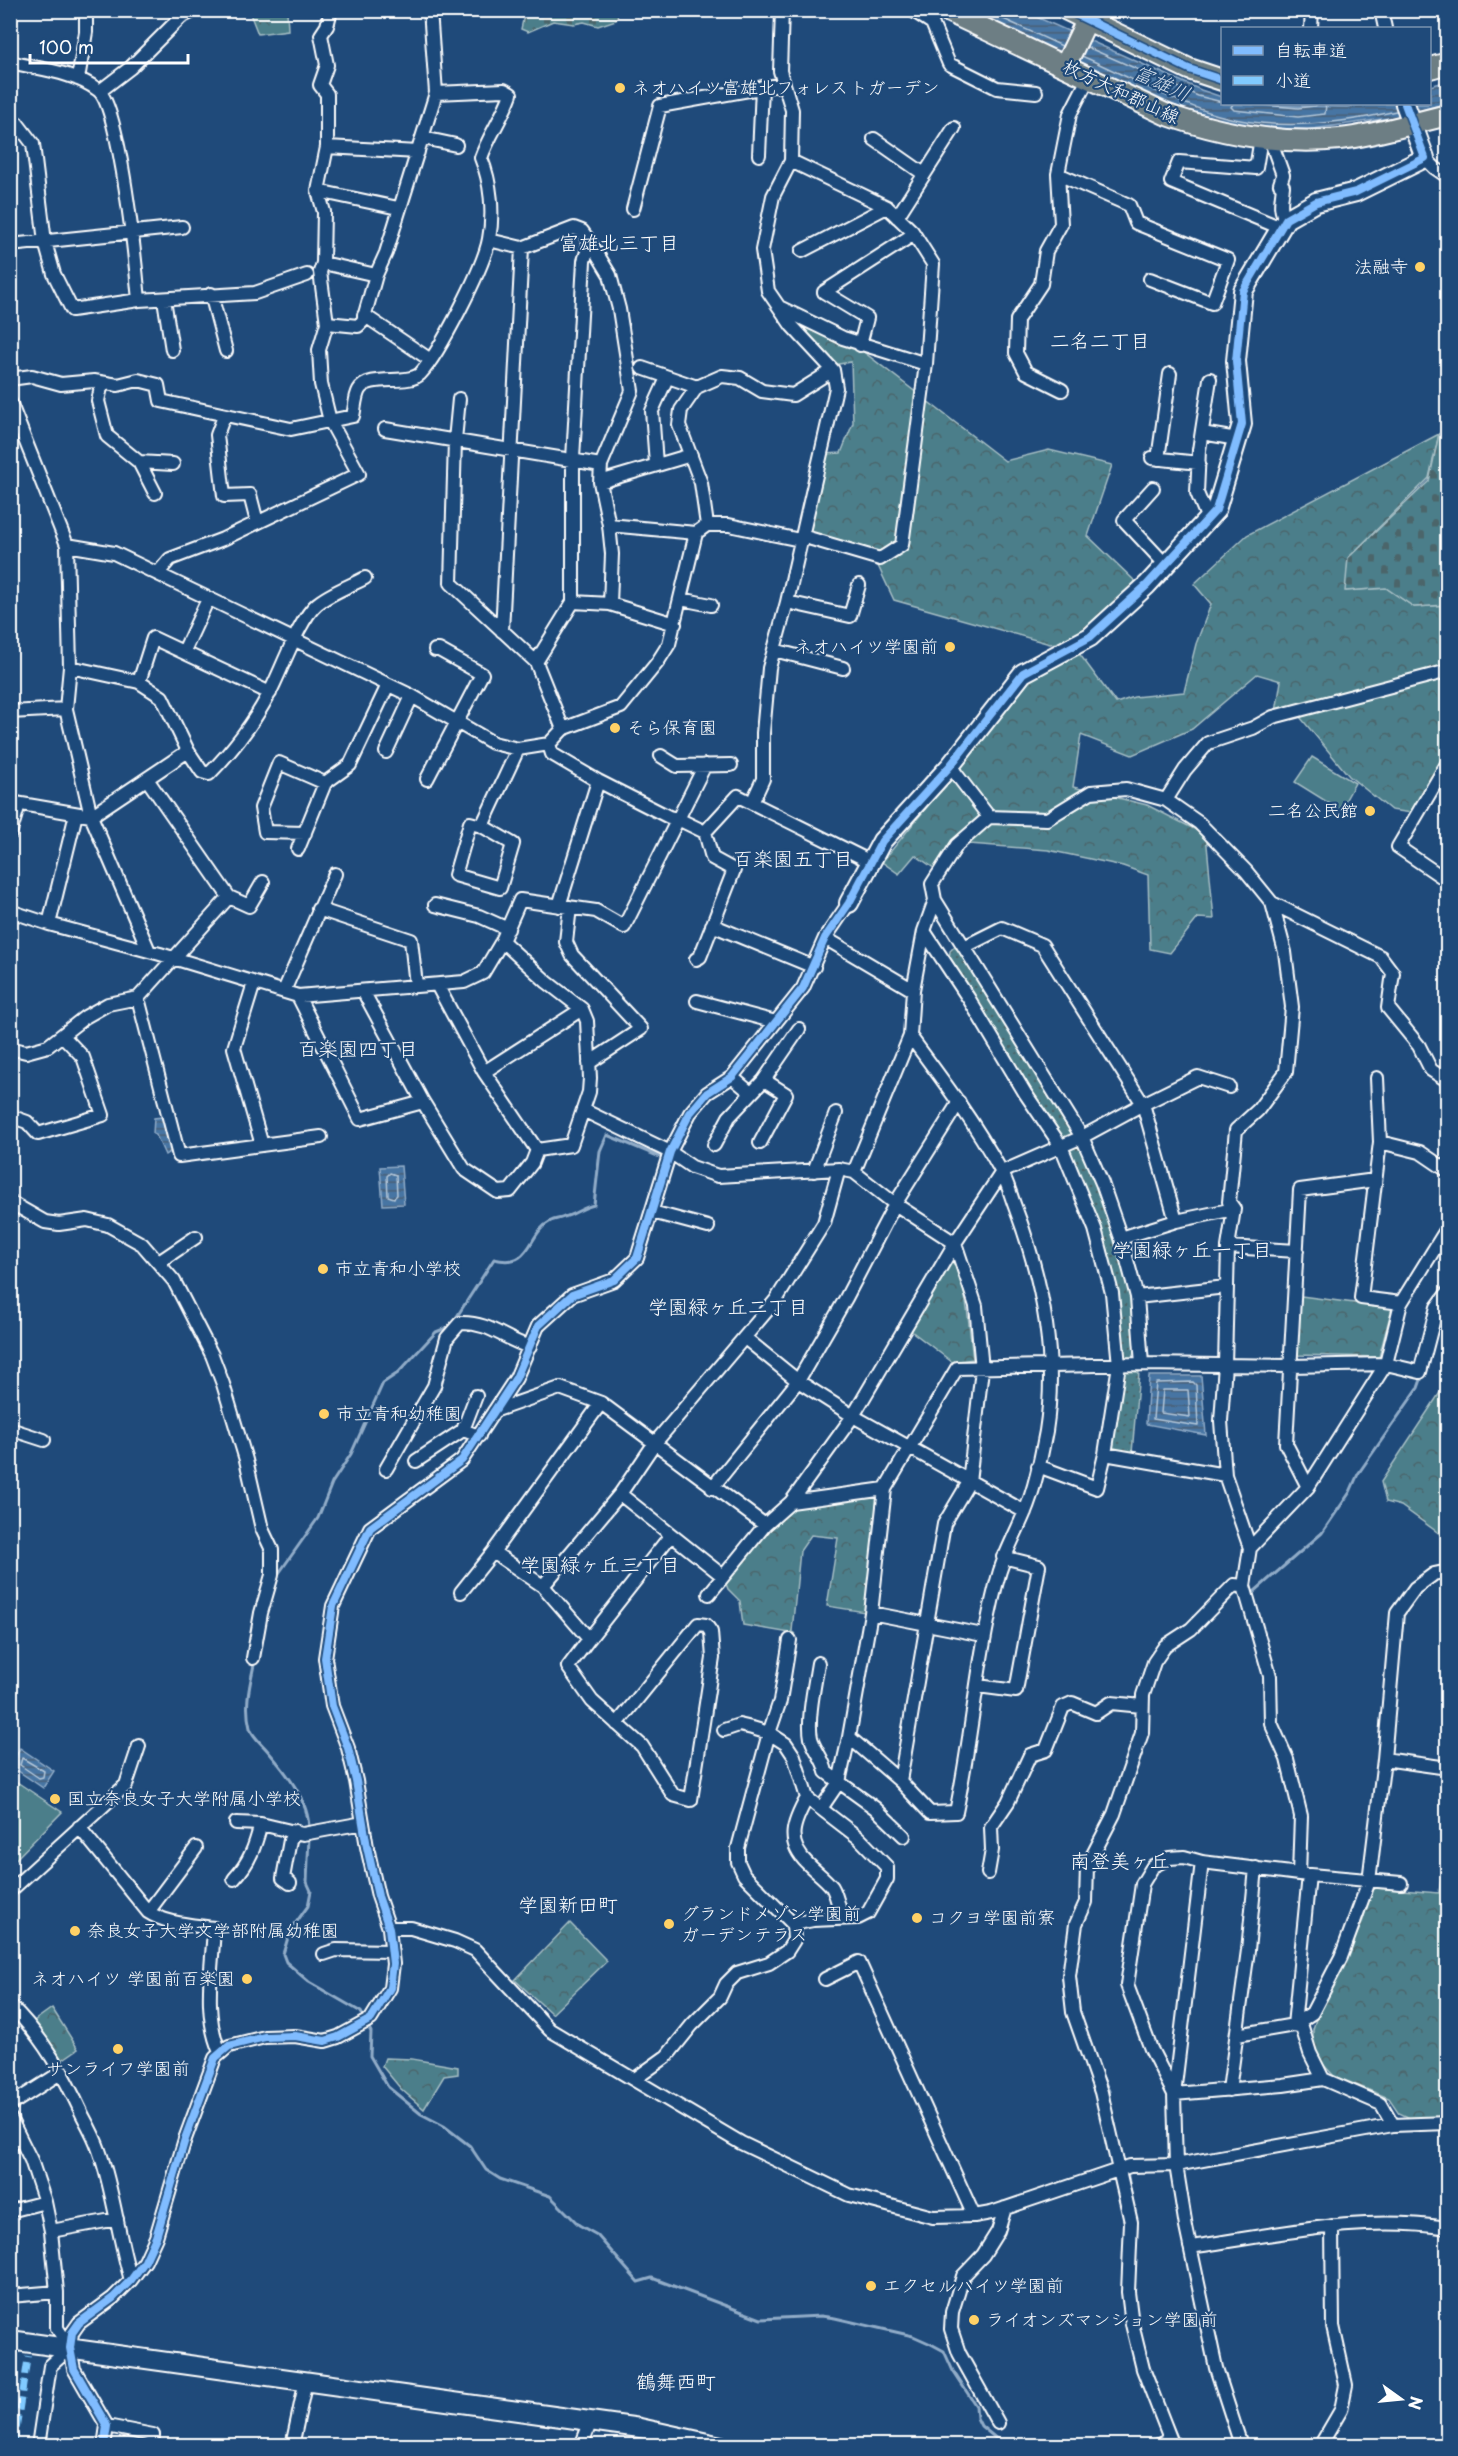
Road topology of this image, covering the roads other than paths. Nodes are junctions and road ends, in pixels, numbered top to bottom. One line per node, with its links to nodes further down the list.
1 (86, 10): 19 (street)
2 (195, 10): 23 (street)
3 (331, 10): 34 (street)
4 (430, 10): 25 (street)
5 (782, 10): 21 (street)
6 (912, 10): 24 (street)
7 (945, 10): 16 (main road, 枚方大和郡山線)
8 (1067, 10): 11 (main road)
9 (1312, 10): 12 (street)
10 (1381, 10): 13 (street)
11 (1087, 20): 16 (main road); 20 (main road)
12 (1311, 27)
13 (1385, 27)
14 (10, 62): 19 (street)
15 (1448, 63): 17 (main road)
16 (1065, 66): 18 (main road, 枚方大和郡山線)
17 (1431, 68)
18 (1089, 76): 32 (main road, 枚方大和郡山線); 40 (street)
19 (78, 79): 23 (street)
20 (1221, 80)
21 (783, 84): 22 (street); 38 (street)
22 (762, 87): 36 (street); 45 (street)
23 (100, 91): 49 (street)
24 (1036, 92)
25 (436, 93): 30 (street); 51 (street)
26 (1408, 115): 27 (main road, 枚方大和郡山線); 32 (main road, 枚方大和郡山線); 37 (street)
27 (1448, 115)
28 (10, 120): 52 (street)
29 (954, 128): 39 (street)
30 (423, 138): 33 (street); 35 (street)
31 (874, 138): 39 (street)
32 (1265, 138): 47 (street); 47 (street)
33 (456, 146)
34 (327, 147): 35 (street); 42 (street)
35 (418, 152): 44 (street)
36 (759, 155)
37 (1425, 158): 41 (street); 47 (street)
38 (791, 160): 43 (street); 64 (street)
39 (924, 174): 46 (street)
40 (1058, 174): 60 (street); 80 (street)
41 (1448, 177)
42 (318, 190): 44 (street); 57 (street)
43 (887, 207): 46 (street); 56 (street)
44 (398, 208): 59 (street)
45 (633, 208)
46 (897, 217): 50 (street)
47 (1284, 224): 87 (street)
48 (182, 226): 49 (street)
49 (133, 233): 52 (street); 63 (street)
50 (914, 234): 67 (street); 71 (street)
51 (489, 240): 55 (street); 70 (street)
52 (45, 242): 54 (street); 63 (street)
53 (590, 242): 55 (street); 91 (street); 96 (street)
54 (10, 245)
55 (522, 248): 89 (street)
56 (801, 251)
57 (323, 263): 59 (street); 66 (street)
58 (307, 275): 61 (street)
59 (376, 275): 65 (street)
60 (1150, 279)
61 (211, 294): 62 (street); 69 (street)
62 (164, 299): 63 (street); 68 (street)
63 (139, 300)
64 (777, 306): 67 (street); 73 (street)
65 (364, 315): 66 (street); 70 (street)
66 (327, 322): 84 (street)
67 (860, 345): 71 (street)
68 (172, 350)
69 (226, 351)
70 (429, 359): 84 (street)
71 (926, 364): 105 (street)
72 (642, 368): 75 (street)
73 (833, 370): 79 (street); 105 (street)
74 (1170, 374): 93 (street)
75 (667, 378): 79 (street); 95 (street)
76 (10, 379): 78 (street)
77 (1210, 379): 86 (street)
78 (102, 383): 83 (street); 92 (street)
79 (697, 387): 90 (street)
80 (1062, 390)
81 (459, 399): 88 (street)
82 (10, 402): 106 (street)
83 (224, 416): 84 (street); 101 (street)
84 (330, 421): 101 (street)
85 (385, 429): 88 (street)
86 (1202, 433): 87 (street); 93 (street)
87 (1237, 439): 100 (street)
88 (455, 440): 89 (street); 118 (street)
89 (512, 449): 91 (street); 118 (street)
90 (691, 455): 95 (street); 103 (street)
91 (573, 459): 96 (street); 113 (street)
92 (139, 462): 94 (street); 99 (street)
93 (1198, 463): 100 (street)
94 (173, 464)
95 (656, 464): 97 (street)
96 (601, 465): 97 (street)
97 (600, 482): 102 (street)
98 (1153, 488): 107 (street)
99 (155, 493)
100 (1208, 519): 107 (street)
101 (257, 522): 108 (street)
102 (609, 525): 104 (street); 115 (street)
103 (707, 525): 104 (street); 105 (street)
104 (696, 532): 112 (street)
105 (801, 540): 114 (street)
106 (67, 545): 108 (street); 124 (street)
107 (1165, 564): 143 (street)
108 (158, 573): 111 (street)
109 (365, 578): 119 (street)
110 (860, 585): 114 (street)
111 (208, 599): 119 (street); 122 (street)
112 (681, 599): 116 (street); 117 (street)
113 (573, 602): 115 (street); 123 (street)
114 (787, 602): 121 (street)
115 (610, 604): 117 (street)
116 (711, 605)
117 (675, 624): 134 (street)
118 (502, 631): 123 (street)
119 (295, 638): 128 (street); 129 (street)
120 (435, 650): 133 (street)
121 (774, 650): 125 (street); 150 (street)
122 (184, 651): 127 (street); 129 (street)
123 (536, 662): 134 (street)
124 (70, 666): 127 (street); 131 (street)
125 (843, 668)
126 (1448, 671): 148 (street)
127 (139, 682): 137 (street)
128 (388, 685): 130 (street); 147 (street)
129 (270, 693): 137 (street)
130 (412, 696): 133 (street); 138 (street)
131 (66, 709): 132 (street); 152 (street)
132 (10, 712)
133 (459, 721): 136 (street); 145 (street)
134 (563, 729): 135 (street)
135 (549, 744): 136 (street); 146 (street)
136 (518, 749): 155 (street)
137 (188, 751): 144 (street)
138 (386, 752)
139 (661, 756): 141 (street)
140 (1448, 762): 163 (street)
141 (705, 765): 142 (street); 154 (street)
142 (731, 765)
143 (950, 766): 153 (street); 160 (street)
144 (147, 778): 152 (street); 164 (street)
145 (427, 779)
146 (598, 781): 154 (street); 169 (street)
147 (325, 783): 157 (street); 157 (street)
148 (1166, 800): 153 (street); 167 (street)
149 (15, 803): 151 (street); 158 (street)
150 (753, 803): 156 (street); 160 (street)
151 (76, 814): 152 (street); 172 (street)
152 (91, 816): 179 (street)
153 (989, 817): 165 (street)
154 (678, 819): 156 (street); 169 (street)
155 (482, 826): 155 (street)
156 (705, 832): 173 (street)
157 (305, 833): 159 (street)
158 (10, 834)
159 (298, 849)
160 (871, 862): 166 (street)
161 (334, 874): 170 (street)
162 (263, 882): 164 (street)
163 (1448, 882)
164 (229, 897): 180 (street)
165 (935, 900): 175 (street); 178 (street)
166 (849, 903): 176 (street)
167 (1272, 903): 203 (street); 229 (street)
168 (435, 905): 174 (street)
169 (565, 906): 174 (street); 198 (street)
170 (318, 909): 184 (street); 187 (street)
171 (10, 911): 172 (street)
172 (49, 924): 179 (street)
173 (712, 925): 181 (street); 182 (street)
174 (508, 929): 177 (street)
175 (924, 931): 186 (street); 218 (street)
176 (825, 938): 182 (street); 186 (street)
177 (502, 942): 185 (street); 192 (street)
178 (966, 946): 208 (street); 213 (street)
179 (149, 951): 180 (street)
180 (174, 959): 183 (street); 190 (street)
181 (696, 959)
182 (814, 967): 193 (street)
183 (254, 983): 187 (street); 216 (street)
184 (416, 985): 185 (street); 188 (street)
185 (436, 985): 199 (street)
186 (913, 990): 196 (street)
187 (284, 991): 189 (street)
188 (363, 991): 189 (street); 206 (street)
189 (298, 996): 206 (street)
190 (138, 998): 195 (street); 216 (street)
191 (697, 1001): 193 (street)
192 (582, 1008): 198 (street); 199 (street)
193 (776, 1022): 200 (street)
194 (800, 1029): 202 (street)
195 (62, 1035): 197 (street); 211 (street)
196 (910, 1036): 207 (street); 224 (street)
197 (10, 1048)
198 (589, 1063): 209 (street)
199 (484, 1072): 219 (street)
200 (732, 1077): 205 (street); 220 (street)
201 (1377, 1078): 214 (street)
202 (764, 1080): 205 (street); 215 (street)
203 (1448, 1081)
204 (1229, 1088): 208 (street)
205 (751, 1093): 217 (street)
206 (423, 1102): 219 (street)
207 (959, 1102): 225 (street); 228 (street)
208 (1143, 1104): 213 (street); 231 (street)
209 (583, 1110): 219 (street); 220 (street)
210 (836, 1113): 222 (street)
211 (10, 1116)
212 (321, 1137): 216 (street)
213 (1082, 1137): 218 (street); 235 (street)
214 (1380, 1142): 223 (street); 226 (street)
215 (760, 1143)
216 (262, 1145)
217 (714, 1145)
218 (1061, 1146): 225 (street); 249 (street)
219 (537, 1150)
220 (670, 1152): 222 (street); 230 (street)
221 (839, 1169): 222 (street); 224 (street); 244 (street)
222 (814, 1171)
223 (1448, 1171)
224 (854, 1172): 228 (street)
225 (1002, 1172): 236 (street); 251 (street)
226 (1375, 1180): 238 (street); 243 (street)
227 (10, 1202): 239 (street)
228 (895, 1204): 236 (street); 253 (street)
229 (1234, 1209): 231 (street); 237 (street)
230 (652, 1212): 232 (street); 245 (street)
231 (1176, 1221): 235 (street)
232 (708, 1227)
233 (1448, 1227): 243 (street)
234 (196, 1237): 239 (street)
235 (1121, 1238): 242 (street)
236 (955, 1243): 252 (street); 257 (street)
237 (1228, 1247): 238 (street); 240 (street)
238 (1297, 1251): 250 (street)
239 (159, 1262): 292 (street)
240 (1226, 1287): 242 (street); 247 (street)
241 (1448, 1292): 248 (street)
242 (1137, 1297): 246 (street)
243 (1401, 1303): 248 (street)
244 (745, 1338): 253 (street); 262 (street)
245 (530, 1347): 256 (street); 267 (street)
246 (1142, 1364): 247 (street); 249 (street)
247 (1225, 1364): 250 (street); 268 (street)
248 (1386, 1364): 250 (street); 270 (street)
249 (1119, 1365): 251 (street); 264 (street)
250 (1290, 1366): 270 (street)
251 (1048, 1367): 252 (street); 266 (street)
252 (982, 1369): 263 (street); 269 (street)
253 (798, 1381): 257 (street); 271 (street)
254 (476, 1396): 259 (street)
255 (601, 1403): 256 (street); 262 (street); 279 (street)
256 (494, 1411): 260 (street)
257 (853, 1416): 263 (street); 274 (street)
258 (10, 1429): 261 (street)
259 (463, 1430): 260 (street); 265 (street)
260 (479, 1436): 308 (street)
261 (44, 1440)
262 (654, 1444): 271 (street); 273 (street)
263 (910, 1448): 269 (street); 272 (street)
264 (1105, 1454): 266 (street); 268 (street)
265 (416, 1461)
266 (1038, 1466): 275 (street)
267 (386, 1469)
268 (1225, 1475): 278 (street)
269 (969, 1482): 275 (street); 288 (street)
270 (1308, 1486): 278 (street)
271 (712, 1488): 276 (street)
272 (885, 1489): 274 (street); 287 (street)
273 (620, 1494): 277 (street); 283 (street)
274 (791, 1502): 276 (street)
275 (1025, 1512): 280 (street)
276 (765, 1525): 282 (street)
277 (671, 1535): 282 (street); 290 (street)
278 (1250, 1548): 284 (street)
279 (493, 1552): 283 (street); 285 (street)
280 (1003, 1557): 289 (street); 294 (street)
281 (1448, 1571): 301 (street)
282 (723, 1576): 286 (street)
283 (543, 1586): 290 (street)
284 (1244, 1586): 295 (street); 317 (street)
285 (460, 1592)
286 (709, 1594)
287 (871, 1613): 288 (street); 299 (street)
288 (928, 1625): 289 (street); 303 (street)
289 (983, 1635): 294 (street)
290 (589, 1639): 296 (street)
291 (790, 1640): 298 (street)
292 (253, 1658)
293 (818, 1663): 304 (street)
294 (978, 1686): 303 (street)
295 (1142, 1706): 316 (street); 344 (street)
296 (617, 1724): 296 (street)
297 (724, 1730): 298 (street)
298 (769, 1733): 305 (street); 325 (street)
299 (849, 1737): 303 (street); 304 (street)
300 (139, 1746): 310 (street)
301 (1384, 1759): 302 (street); 319 (street)
302 (1448, 1768)
303 (900, 1781)
304 (839, 1782): 306 (street); 312 (street)
305 (807, 1798): 306 (street); 324 (street)
306 (822, 1808): 324 (street)
307 (236, 1823): 309 (street)
308 (363, 1823): 311 (street); 326 (street)
309 (261, 1824): 311 (street); 318 (street)
310 (79, 1827): 322 (street); 323 (street)
311 (299, 1832): 320 (street)
312 (904, 1836)
313 (196, 1848): 323 (street)
314 (1202, 1862): 315 (street); 338 (street); 338 (street)
315 (1256, 1868): 317 (street); 332 (street)
316 (988, 1873)
317 (1304, 1874): 319 (street); 331 (street)
318 (234, 1879)
319 (1369, 1881): 321 (street); 331 (street)
320 (290, 1883)
321 (1401, 1883)
322 (11, 1890)
323 (148, 1912): 333 (street)
324 (842, 1918): 325 (street)
325 (793, 1924): 335 (street)
326 (389, 1928): 327 (street); 335 (street)
327 (391, 1951): 328 (street); 333 (street)
328 (324, 1954)
329 (825, 1979): 348 (street)
330 (10, 2005): 334 (street)
331 (1294, 2025): 332 (street); 336 (street)
332 (1237, 2035): 337 (street)
333 (220, 2052): 354 (street)
334 (62, 2072): 339 (street); 349 (street)
335 (635, 2079): 348 (street)
336 (1323, 2079): 337 (street); 342 (street)
337 (1229, 2090): 338 (street)
338 (1174, 2094): 343 (street)
339 (10, 2105)
340 (1448, 2123): 342 (street)
341 (12, 2124): 345 (street)
342 (1394, 2125): 343 (street)
343 (1176, 2165): 344 (street); 353 (street)
344 (1124, 2168): 346 (street); 363 (street)
345 (45, 2202): 347 (street); 352 (street)
346 (1005, 2208): 348 (street); 361 (street)
347 (10, 2211)
348 (974, 2216)
349 (117, 2219): 352 (street); 354 (street)
350 (1332, 2226): 351 (street); 353 (street); 372 (street)
351 (1448, 2228)
352 (51, 2231): 355 (street)
353 (1190, 2247): 371 (street)
354 (131, 2280): 358 (street)
355 (57, 2292): 356 (street); 358 (street)
356 (10, 2296)
357 (10, 2340): 358 (street)
358 (70, 2348): 359 (street); 362 (street); 364 (street)
359 (306, 2380): 360 (street); 367 (street)
360 (591, 2421): 368 (street); 369 (street)
361 (998, 2423)
362 (107, 2426): 365 (street); 366 (street)
363 (1172, 2442): 370 (street)
364 (38, 2445)
365 (104, 2445)
366 (152, 2445)
367 (292, 2445)
368 (580, 2445)
369 (720, 2445)
370 (1156, 2445)
371 (1243, 2445)
372 (1320, 2445)

